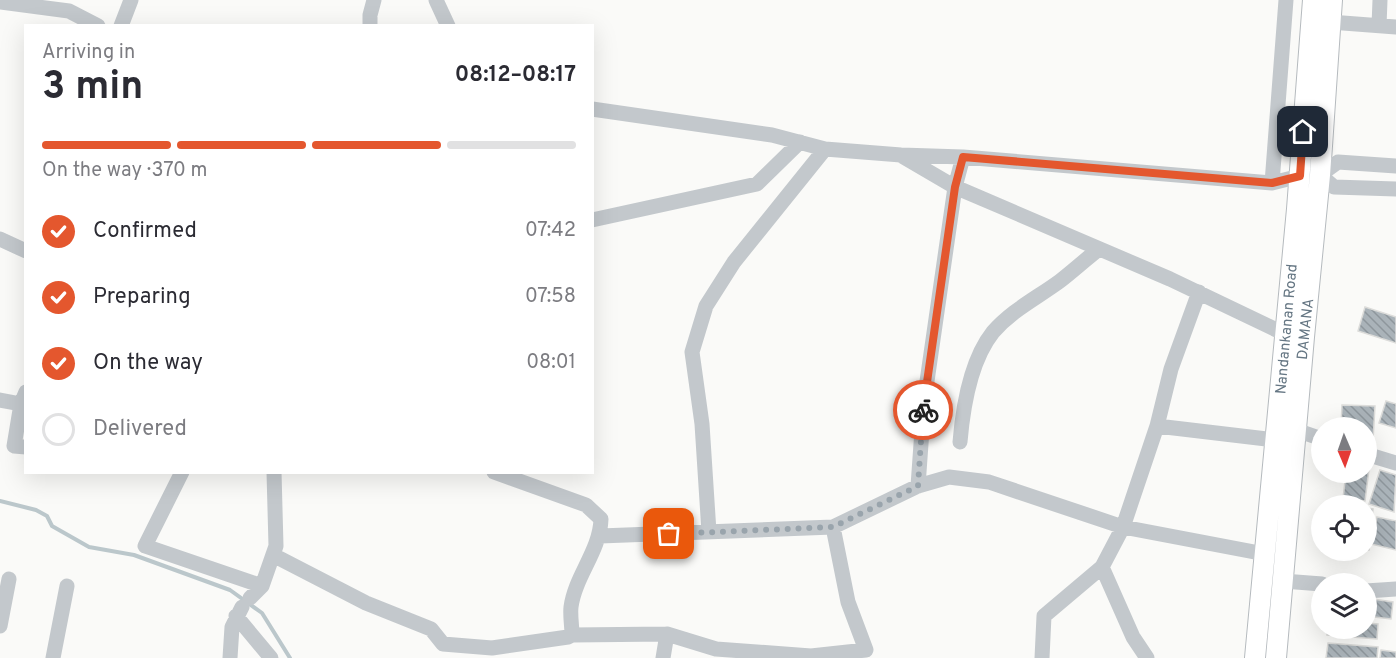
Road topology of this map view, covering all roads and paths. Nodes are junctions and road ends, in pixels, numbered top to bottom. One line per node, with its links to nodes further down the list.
1 (131, 0): 12 (street)
2 (374, 0): 13 (street)
3 (436, 0): 14 (street)
4 (1286, 0): 25 (street)
5 (1313, 0): 24 (main road, Nandankanan Road)
6 (1332, 0): 10 (main road, DAMANA)
7 (1380, 0): 15 (street)
8 (0, 2): 9 (street)
9 (52, 4): 11 (street)
10 (1330, 22): 15 (street); 23 (main road, DAMANA)
11 (94, 24)
12 (122, 24)
13 (370, 24)
14 (447, 24)
15 (1379, 26): 16 (street)
16 (1396, 27)
17 (594, 109): 18 (street)
18 (800, 142): 19 (street); 28 (street)
19 (825, 149): 20 (street); 50 (street)
20 (901, 155): 21 (street); 26 (street)
21 (963, 157): 25 (street); 26 (street)
22 (1396, 166): 23 (street)
23 (1320, 175): 24 (street); 27 (street); 37 (main road, DAMANA)
24 (1300, 176): 25 (street); 33 (main road, Nandankanan Road)
25 (1272, 183)
26 (955, 187): 30 (street); 47 (street)
27 (1396, 189)
28 (594, 220)
29 (0, 239): 31 (street)
30 (1099, 249): 32 (street); 40 (street)
31 (24, 250)
32 (1198, 292): 33 (street); 36 (street)
33 (1285, 334): 39 (main road, Nandankanan Road)
34 (23, 398): 35 (street); 41 (street)
35 (0, 400)
36 (1157, 426): 39 (street); 49 (street)
37 (1296, 430): 38 (street); 56 (main road, DAMANA)
38 (1311, 435)
39 (1275, 440): 52 (main road, Nandankanan Road)
40 (960, 442)
41 (24, 447)
42 (1377, 457): 43 (street)
43 (1396, 462)
44 (181, 474): 59 (street)
45 (274, 474): 53 (street)
46 (499, 474): 51 (street)
47 (918, 486): 48 (street); 49 (street)
48 (833, 527): 50 (street); 64 (street)
49 (1123, 527): 52 (street); 54 (street)
50 (709, 532): 51 (street)
51 (600, 536): 65 (street)
52 (1265, 554): 72 (main road, Nandankanan Road)
53 (273, 555): 59 (street); 65 (street)
54 (1102, 567): 70 (street); 71 (street)
55 (9, 579): 63 (street)
56 (1283, 581): 57 (street); 73 (main road, DAMANA)
57 (1311, 583)
58 (67, 586): 66 (street)
59 (262, 586): 62 (street)
60 (1396, 589): 61 (street)
61 (1377, 590)
62 (243, 607): 67 (street); 68 (street)
63 (0, 626)
64 (667, 634): 65 (street); 69 (street)
65 (572, 635)
66 (53, 658)
67 (230, 658)
68 (271, 658)
69 (663, 658)
70 (1042, 658)
71 (1147, 658)
72 (1255, 658)
73 (1276, 658)

